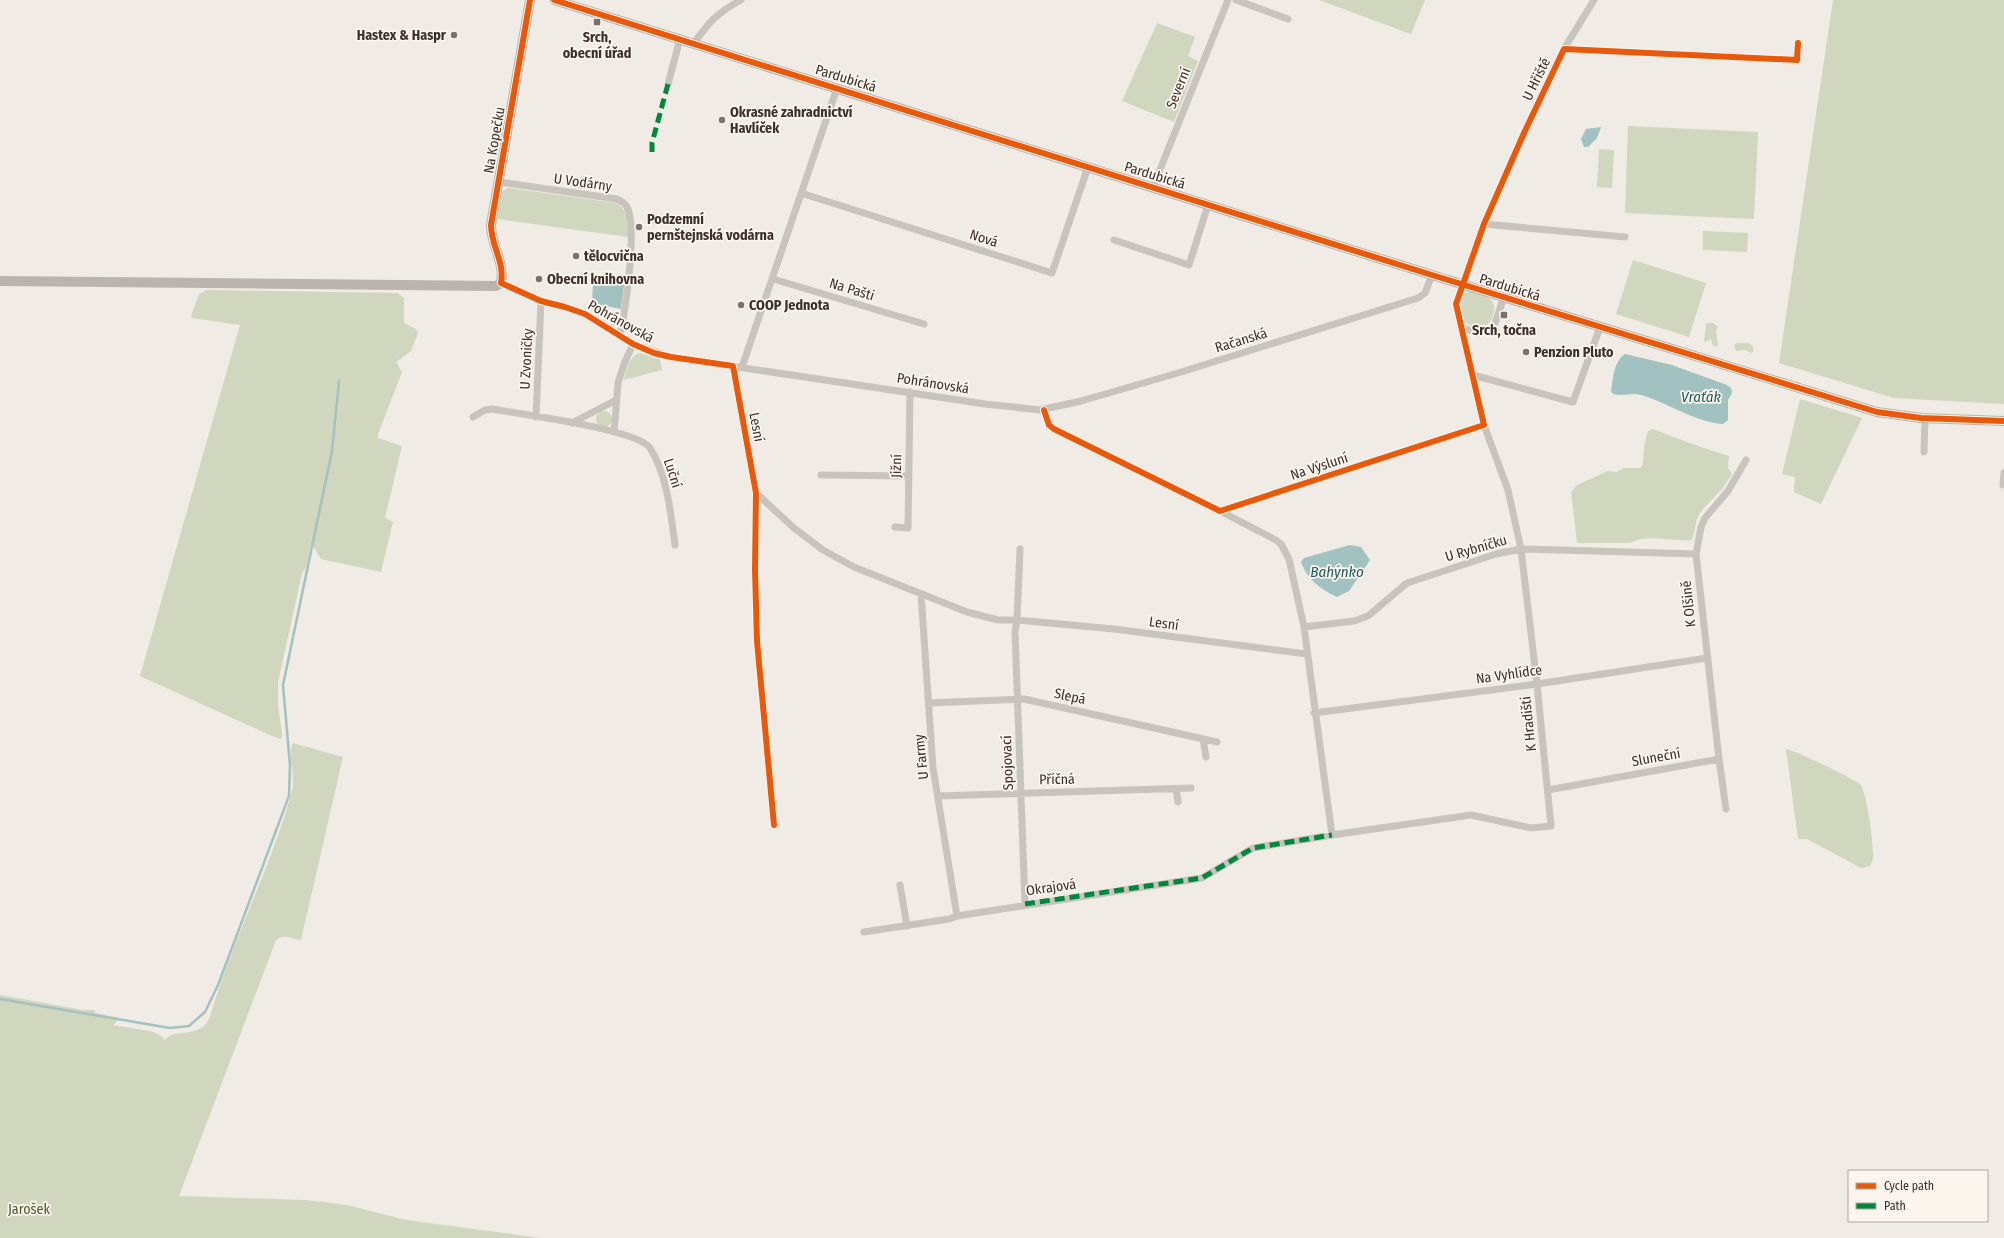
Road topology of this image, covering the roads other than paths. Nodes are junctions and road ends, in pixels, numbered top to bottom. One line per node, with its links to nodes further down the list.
1 (530, 0): 16 (street, Na Kopečku)
2 (554, 0): 7 (street, Pardubická)
3 (741, 0): 10 (street)
4 (1228, 0): 17 (street, Severní)
5 (1236, 0): 8 (street)
6 (1594, 0): 12 (street)
7 (569, 2): 9 (street, Pardubická)
8 (1288, 19)
9 (680, 39): 10 (street, Pardubická); 13 (street)
10 (694, 43): 14 (street, Pardubická)
11 (1798, 43): 12 (street, U Hřiště)
12 (1564, 49): 20 (street, U Hřiště)
13 (668, 84)
14 (837, 88): 15 (street, Pardubická); 18 (street)
15 (1088, 167): 17 (street, Pardubická); 18 (street, Nová)
16 (499, 182): 26 (street, Na Kopečku); 33 (street, U Vodárny)
17 (1153, 187): 19 (street, Pardubická)
18 (801, 194): 24 (street)
19 (1208, 205): 22 (street); 23 (street, Pardubická)
20 (1484, 224): 21 (street); 27 (street, U Hřiště)
21 (1625, 237)
22 (1114, 240)
23 (1432, 275): 27 (street, Pardubická); 40 (street, Račanská)
24 (773, 279): 30 (street, Na Pašti); 36 (street)
25 (0, 281): 26 (street)
26 (501, 283): 29 (street, Pohránovská)
27 (1462, 284): 28 (street, Pardubická); 31 (street)
28 (1504, 297): 31 (street); 32 (street, Pardubická)
29 (541, 302): 33 (street, Pohránovská); 42 (street, U Zvoničky)
30 (924, 324)
31 (1461, 327): 37 (street)
32 (1600, 327): 37 (street); 43 (street, Pardubická)
33 (620, 336): 34 (street, Pohránovská)
34 (633, 344): 35 (street, Pohránovská); 39 (street)
35 (733, 366): 36 (street, Pohránovská); 60 (street, Lesní)
36 (742, 367): 38 (street, Pohránovská)
37 (1473, 375): 46 (street)
38 (910, 392): 40 (street, Pohránovská); 52 (street, Jižní)
39 (616, 400): 45 (street); 47 (street)
40 (1044, 410): 54 (street)
41 (473, 417): 42 (street)
42 (536, 417): 45 (street)
43 (1925, 418): 44 (street, Pardubická); 48 (street)
44 (2004, 421)
45 (572, 423): 47 (street)
46 (1484, 425): 54 (street, Na Výsluní); 58 (street)
47 (614, 432): 56 (street, Luční)
48 (1924, 452)
49 (1746, 460): 59 (street, K Olšině)
50 (2004, 473): 53 (street)
51 (821, 475): 52 (street)
52 (909, 476): 55 (street, Jižní)
53 (2003, 485)
54 (1220, 511): 62 (street)
55 (895, 528)
56 (675, 545)
57 (1020, 549): 61 (street)
58 (1521, 549): 59 (street, U Rybníčku); 62 (street, U Rybníčku); 65 (street, K Hradišti)
59 (1696, 554): 64 (street, K Olšině)
60 (921, 594): 61 (street, Lesní); 67 (street, U Farmy)
61 (1017, 620): 63 (street, Lesní); 66 (street, Spojovací)
62 (1304, 627): 63 (street)
63 (1307, 654): 68 (street)
64 (1707, 658): 65 (street, Na Vyhlídce); 72 (street, K Olšině)
65 (1537, 684): 68 (street, Na Vyhlídce); 75 (street, K Hradišti)
66 (1018, 700): 67 (street, Slepá); 69 (street, Slepá); 76 (street, Spojovací)
67 (929, 703): 77 (street, U Farmy)
68 (1314, 713): 80 (street)
69 (1203, 739): 70 (street, Slepá); 71 (street)
70 (1217, 742)
71 (1206, 758)
72 (1719, 759): 75 (street, Sluneční); 79 (street)
73 (1191, 788): 74 (street, Příčná)
74 (1176, 789): 76 (street, Příčná); 78 (street)
75 (1548, 790): 80 (street, K Hradišti)
76 (1021, 793): 77 (street, Příčná); 82 (street, Spojovací)
77 (938, 796): 83 (street, U Farmy)
78 (1178, 802)
79 (1726, 809)
80 (1332, 836): 82 (street, Okrajová)
81 (900, 885): 84 (street)
82 (1025, 904): 83 (street, Okrajová)
83 (957, 916): 84 (street, Okrajová)
84 (906, 926): 85 (street, Okrajová)
85 (864, 932)

